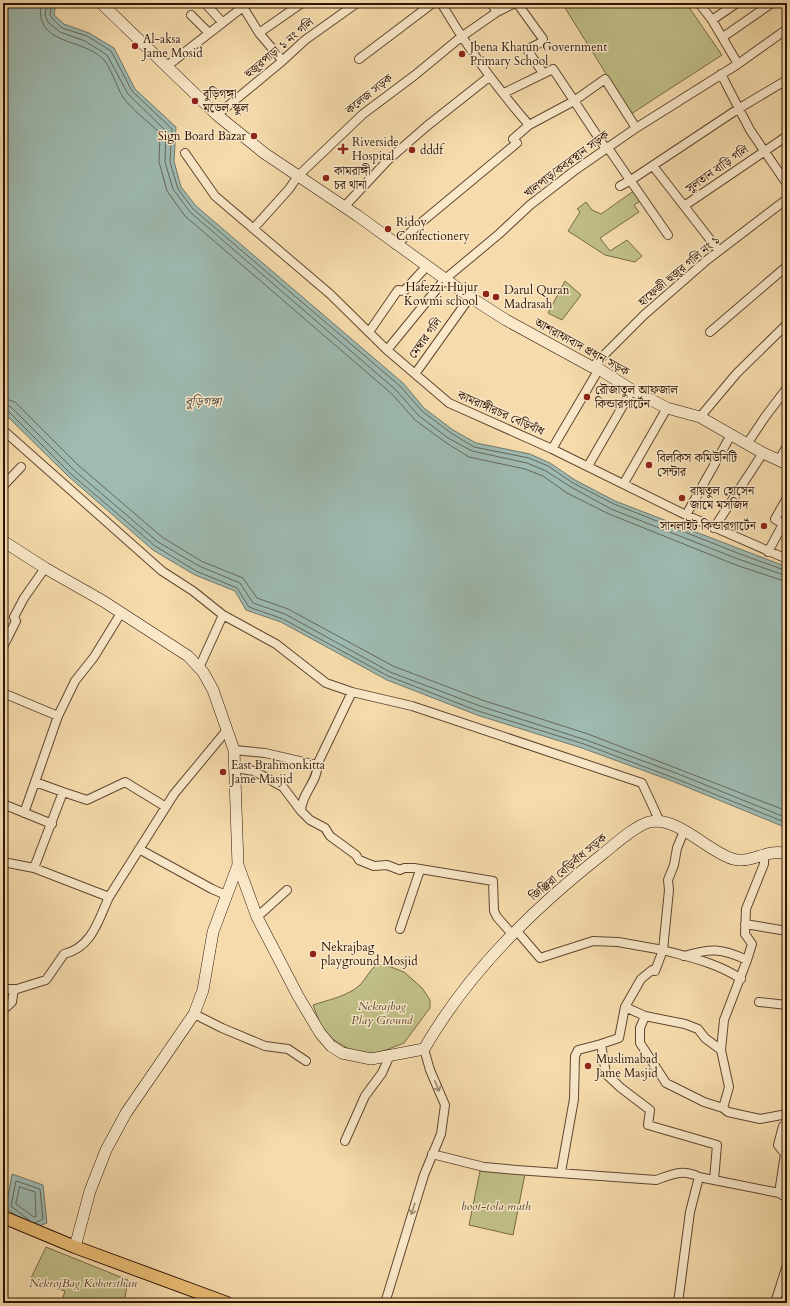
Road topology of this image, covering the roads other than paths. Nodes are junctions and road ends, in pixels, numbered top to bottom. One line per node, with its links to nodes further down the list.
1 (205, 3): 16 (street)
2 (302, 3): 18 (street)
3 (357, 3): 23 (street, হুজুরপাড়া ১ নং গলি)
4 (433, 3): 22 (street)
5 (440, 3): 20 (street)
6 (491, 3): 13 (street)
7 (516, 3): 13 (street); 26 (street)
8 (698, 3): 15 (street)
9 (737, 3): 15 (street)
10 (772, 3): 21 (street)
11 (103, 4): 25 (street, আশরাফাবাদ প্রধান সড়ক)
12 (245, 5): 16 (street); 18 (street)
13 (497, 12): 20 (street, কলেজ সড়ক)
14 (191, 15): 19 (street)
15 (712, 20): 21 (street)
16 (222, 22): 19 (street)
17 (787, 29): 24 (street, খালপাড়/কবরস্থান সড়ক)
18 (260, 32): 23 (street)
19 (209, 33): 25 (street)
20 (461, 37): 28 (street); 41 (street, কলেজ সড়ক)
21 (723, 37): 24 (street)
22 (359, 59)
23 (282, 60): 33 (street, হুজুরপাড়া ১ নং গলি)
24 (738, 64): 27 (street, খালপাড়/কবরস্থান সড়ক)
25 (167, 66): 33 (street, আশরাফাবাদ প্রধান সড়ক)
26 (543, 73): 30 (street); 31 (street)
27 (720, 74): 32 (street); 35 (street, খালপাড়/কবরস্থান সড়ক)
28 (489, 77): 30 (street); 46 (street)
29 (787, 83): 32 (street)
30 (504, 93): 34 (street)
31 (574, 101): 34 (street); 35 (street); 37 (street)
32 (738, 109): 38 (street); 40 (street)
33 (217, 115): 41 (street, আশরাফাবাদ প্রধান সড়ক)
34 (529, 125): 50 (street)
35 (636, 128): 37 (street, খালপাড়/কবরস্থান সড়ক)
36 (787, 136): 38 (street, সুলতান বাড়ি গলি)
37 (607, 148): 42 (street); 54 (street, খালপাড়/কবরস্থান সড়ক)
38 (763, 152): 43 (street); 47 (street, সুলতান বাড়ি গলি)
39 (185, 153): 48 (street, কামরাঙ্গীরচর বেড়িবাঁধ)
40 (647, 170): 42 (street); 47 (street)
41 (298, 176): 46 (street, আশরাফাবাদ প্রধান সড়ক); 48 (street, কলেজ সড়ক)
42 (631, 180): 44 (street); 49 (street)
43 (787, 184)
44 (620, 186)
45 (787, 199): 51 (street, হাফেজী হুজুর গলি নং ১)
46 (344, 207): 50 (street, আশরাফাবাদ প্রধান সড়ক)
47 (686, 210): 51 (street)
48 (254, 228): 57 (street, কামরাঙ্গীরচর বেড়িবাঁধ)
49 (668, 236)
50 (396, 245): 53 (street, আশরাফাবাদ প্রধান সড়ক)
51 (719, 251): 60 (street, হাফেজী হুজুর গলি নং ১)
52 (787, 266): 58 (street)
53 (426, 267): 54 (street, আশরাফাবাদ প্রধান সড়ক); 57 (street)
54 (445, 279): 55 (street, আশরাফাবাদ প্রধান সড়ক); 59 (street, খালপাড়/কবরস্থান সড়ক)
55 (470, 297): 60 (street, আশরাফাবাদ প্রধান সড়ক); 61 (street, মেম্বার গলি)
56 (787, 324): 65 (street)
57 (369, 332): 59 (street, কামরাঙ্গীরচর বেড়িবাঁধ)
58 (710, 332)
59 (388, 350): 61 (street, কামরাঙ্গীরচর বেড়িবাঁধ)
60 (596, 368): 63 (street, আশরাফাবাদ প্রধান সড়ক); 70 (street, হাফেজী হুজুর গলি নং ১)
61 (414, 374): 70 (street, কামরাঙ্গীরচর বেড়িবাঁধ)
62 (787, 388): 68 (street)
63 (632, 390): 64 (street, আশরাফাবাদ প্রধান সড়ক); 73 (street)
64 (667, 408): 65 (street, আশরাফাবাদ প্রধান সড়ক); 75 (street)
65 (700, 417): 67 (street, আশরাফাবাদ প্রধান সড়ক)
66 (3, 430): 85 (street)
67 (731, 435): 68 (street, আশরাফাবাদ প্রধান সড়ক); 78 (street)
68 (747, 444): 71 (street, আশরাফাবাদ প্রধান সড়ক)
69 (787, 446): 72 (street)
70 (552, 449): 73 (street, কামরাঙ্গীরচর বেড়িবাঁধ)
71 (763, 453): 72 (street, আশরাফাবাদ প্রধান সড়ক); 79 (street)
72 (783, 462)
73 (588, 466): 75 (street, কামরাঙ্গীরচর বেড়িবাঁধ)
74 (21, 467): 76 (street)
75 (624, 483): 78 (street, কামরাঙ্গীরচর বেড়িবাঁধ)
76 (3, 486)
77 (787, 498): 81 (street)
78 (686, 515): 79 (street, কামরাঙ্গীরচর বেড়িবাঁধ)
79 (714, 528): 81 (street, কামরাঙ্গীরচর বেড়িবাঁধ)
80 (3, 541): 83 (street)
81 (768, 552): 82 (street, কামরাঙ্গীরচর বেড়িবাঁধ)
82 (787, 559)
83 (45, 568): 84 (street); 86 (street)
84 (121, 613): 87 (street); 90 (street)
85 (223, 615): 87 (street); 88 (street)
86 (3, 647)
87 (199, 668): 91 (street)
88 (352, 692): 93 (street); 101 (street)
89 (3, 693): 90 (street)
90 (58, 716): 95 (street)
91 (227, 730): 92 (street); 98 (street)
92 (234, 750): 93 (street); 94 (street)
93 (317, 765): 99 (street)
94 (235, 768): 99 (street); 108 (street)
95 (35, 782): 96 (street); 100 (street)
96 (63, 792): 98 (street); 102 (street)
97 (3, 804): 100 (street)
98 (166, 807): 104 (street)
99 (301, 811): 110 (street)
100 (24, 813): 102 (street)
101 (660, 822): 103 (street); 118 (street, জিঞ্জিরা বেড়িবাঁধ সড়ক)
102 (52, 824): 109 (street)
103 (684, 831): 106 (street); 119 (street)
104 (138, 849): 112 (street); 113 (street)
105 (787, 854): 106 (street)
106 (764, 856): 115 (street)
107 (3, 862): 109 (street)
108 (238, 865): 112 (street); 114 (street)
109 (34, 868): 113 (street)
110 (420, 870): 116 (street); 118 (street)
111 (287, 890): 114 (street)
112 (226, 895): 129 (street)
113 (109, 897): 124 (street)
114 (257, 917): 134 (street)
115 (745, 924): 117 (street); 121 (street)
116 (400, 929)
117 (787, 931)
118 (514, 932): 119 (street); 132 (street, জিঞ্জিরা বেড়িবাঁধ সড়ক)
119 (663, 950): 120 (street); 127 (street)
120 (684, 956): 121 (street); 122 (street)
121 (747, 960): 122 (street)
122 (741, 979): 133 (street)
123 (3, 989): 124 (street)
124 (14, 989): 128 (street)
125 (759, 1002): 126 (street)
126 (787, 1006)
127 (625, 1007): 130 (street); 131 (street)
128 (3, 1010)
129 (194, 1014): 135 (street); 147 (street)
130 (645, 1016): 133 (street); 136 (street)
131 (601, 1044): 141 (street); 143 (street)
132 (420, 1050): 134 (street); 140 (street, one-way to 140)
133 (721, 1050): 136 (street)
134 (390, 1055): 139 (street)
135 (306, 1061)
136 (723, 1108): 137 (street)
137 (784, 1115): 138 (street)
138 (787, 1125): 144 (street)
139 (345, 1141)
140 (432, 1154): 141 (street); 151 (street, one-way to 151)
141 (562, 1172): 142 (street)
142 (699, 1177): 143 (street); 152 (street)
143 (714, 1180): 144 (street)
144 (779, 1193): 145 (street)
145 (787, 1198)
146 (3, 1217): 147 (main road)
147 (75, 1247): 149 (main road)
148 (787, 1265): 153 (street)
149 (200, 1298): 150 (main road)
150 (227, 1303)
151 (385, 1303)
152 (678, 1303)
153 (776, 1303)

